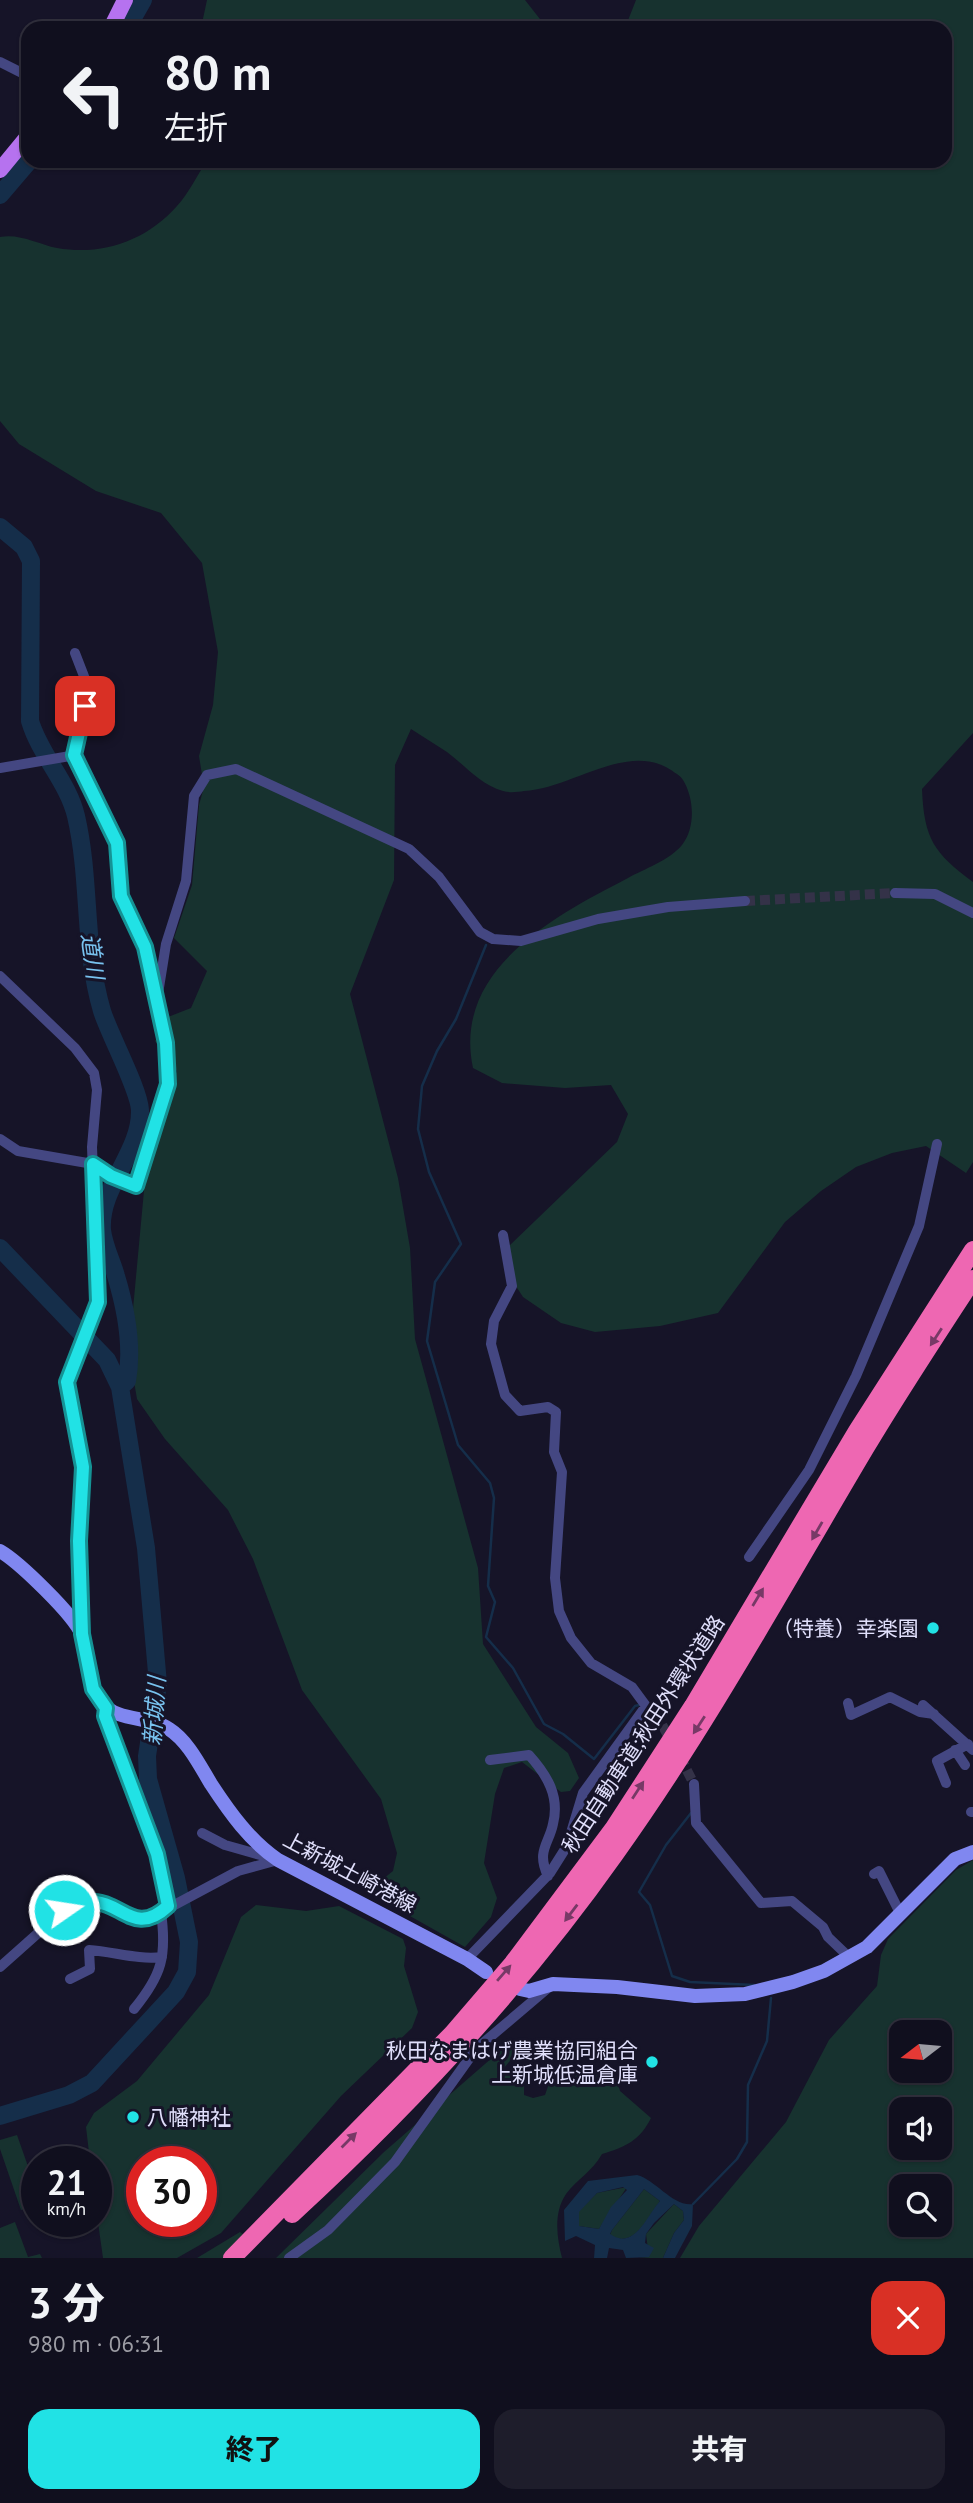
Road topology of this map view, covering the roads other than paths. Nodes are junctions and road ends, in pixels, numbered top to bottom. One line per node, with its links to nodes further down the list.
1 (125, 0): 2 (main road)
2 (114, 21)
3 (0, 62): 4 (street)
4 (21, 72)
5 (21, 144): 6 (main road)
6 (0, 170)
7 (75, 653): 8 (street)
8 (74, 755): 9 (street); 14 (street)
9 (0, 768)
10 (895, 893): 12 (street)
11 (745, 901): 14 (street)
12 (973, 913)
13 (0, 976): 17 (street)
14 (157, 1000): 17 (street)
15 (0, 1139): 17 (street)
16 (936, 1144): 24 (street)
17 (93, 1164): 25 (street)
18 (503, 1235): 40 (street)
19 (973, 1235): 22 (highway)
20 (973, 1250): 22 (highway, 秋田自動車道;秋田外環状道路)
21 (973, 1279): 53 (highway, 秋田自動車道;秋田外環状道路, one-way to 53)
22 (907, 1351): 52 (highway, 秋田自動車道;秋田外環状道路, one-way to 22)
23 (0, 1551): 25 (main road)
24 (749, 1557)
25 (82, 1634): 28 (main road)
26 (848, 1703): 29 (street)
27 (923, 1704): 29 (street)
28 (106, 1708): 38 (main road, 上新城土崎港線); 41 (street)
29 (934, 1714): 30 (street)
30 (970, 1747): 31 (street)
31 (955, 1750): 33 (street); 34 (street)
32 (490, 1760): 40 (street)
33 (965, 1765)
34 (946, 1783)
35 (694, 1784): 44 (street)
36 (202, 1833): 38 (street)
37 (973, 1853): 42 (main road)
38 (278, 1860): 41 (street); 45 (main road, 上新城土崎港線)
39 (874, 1874): 42 (street)
40 (548, 1875): 45 (street)
41 (167, 1907): 43 (street); 46 (street)
42 (901, 1915): 44 (main road)
43 (162, 1957): 48 (street); 51 (street)
44 (850, 1958): 49 (main road)
45 (467, 1959): 47 (main road, 上新城土崎港線)
46 (0, 1967)
47 (486, 1972)
48 (70, 1979)
49 (553, 1983): 50 (main road); 54 (street)
50 (520, 1989)
51 (134, 2009)
52 (232, 2258)
53 (244, 2258)
54 (289, 2258)

